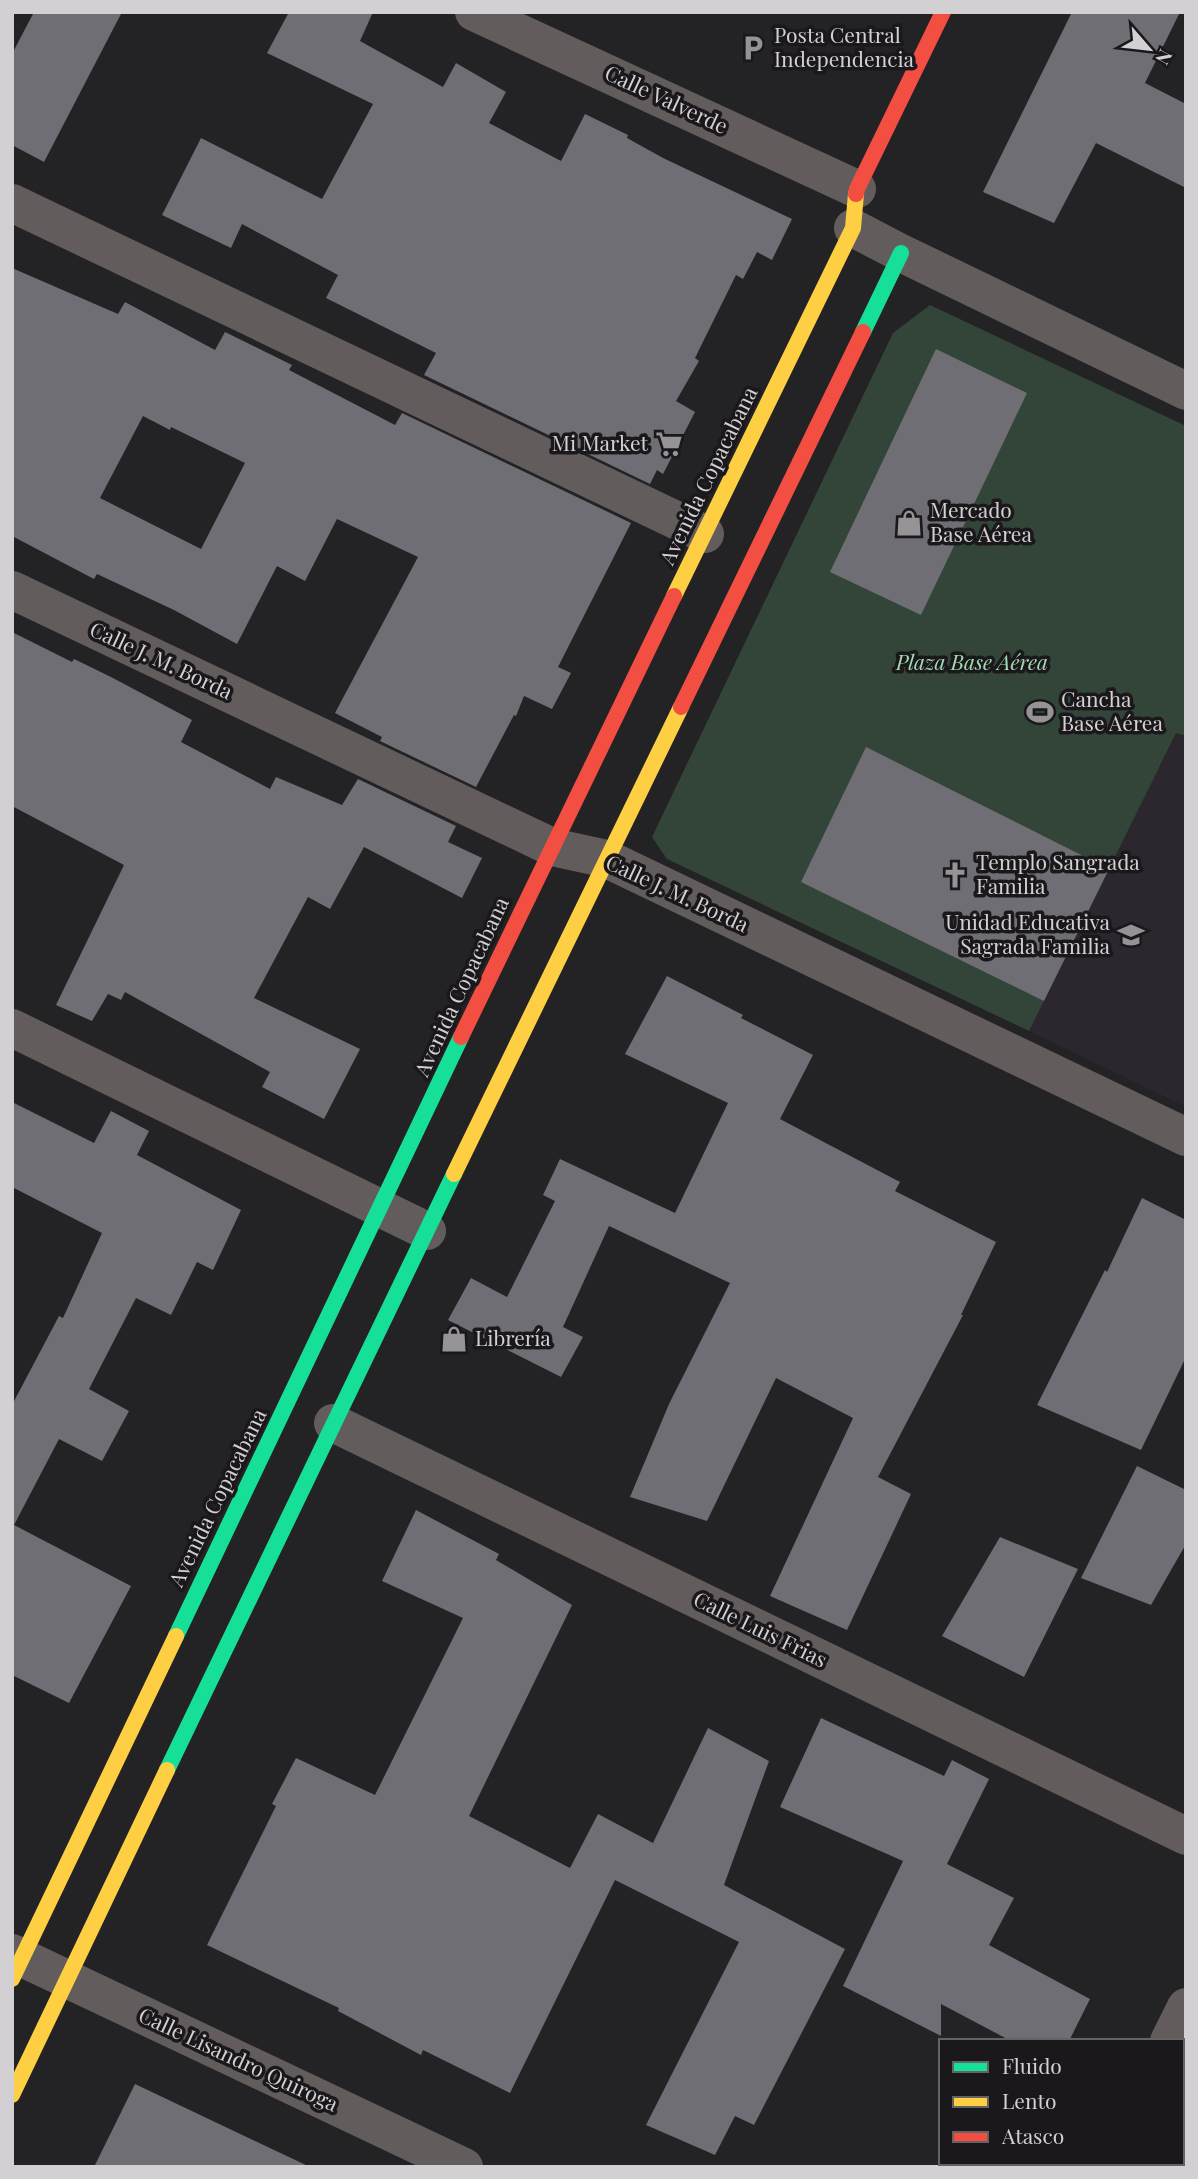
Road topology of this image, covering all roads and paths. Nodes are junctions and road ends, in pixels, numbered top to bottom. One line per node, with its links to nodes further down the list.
1 (474, 12): 3 (street, Calle Valverde)
2 (943, 12): 3 (main road, Avenida Copacabana)
3 (857, 189): 5 (main road, Avenida Copacabana)
4 (12, 203): 8 (street)
5 (853, 228): 6 (street); 8 (main road, Avenida Copacabana)
6 (901, 253): 7 (street); 11 (main road)
7 (1186, 391)
8 (705, 534): 10 (main road, Avenida Copacabana)
9 (12, 590): 10 (street, Calle J. M. Borda)
10 (552, 846): 11 (street, Calle J. M. Borda); 14 (main road, Avenida Copacabana)
11 (607, 859): 13 (street, Calle J. M. Borda); 15 (main road)
12 (12, 1028): 14 (street)
13 (1186, 1137)
14 (380, 1208): 15 (street); 18 (main road, Avenida Copacabana)
15 (427, 1231): 16 (main road)
16 (333, 1423): 17 (street, Calle Luis Frias); 19 (main road)
17 (1186, 1836)
18 (16, 1963): 19 (street, Calle Lisandro Quiroga)
19 (69, 1979): 22 (main road); 23 (street, Calle Lisandro Quiroga)
20 (1186, 2007): 21 (street)
21 (1170, 2039)
22 (12, 2095)
23 (464, 2167)

